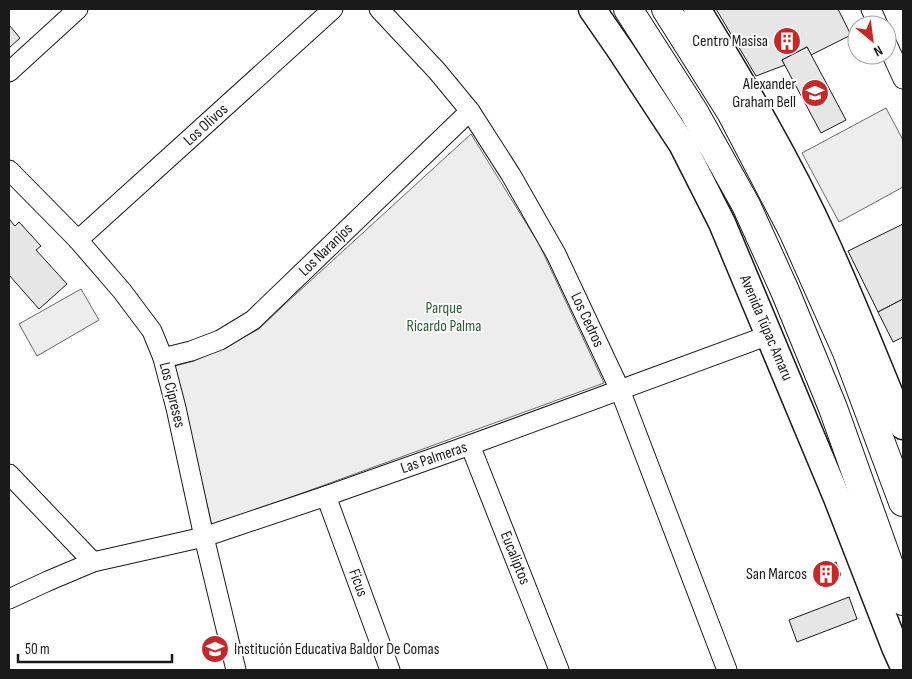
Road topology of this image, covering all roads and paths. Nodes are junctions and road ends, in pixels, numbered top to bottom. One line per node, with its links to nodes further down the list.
1 (78, 9): 9 (street)
2 (333, 9): 13 (street, Los Olivos)
3 (379, 9): 11 (street, Los Cedros)
4 (592, 9): 14 (main road, Avenida Túpac Amaru)
5 (628, 9): 25 (highway, Avenida Túpac Amaru)
6 (666, 9): 21 (highway)
7 (696, 9): 17 (main road)
8 (897, 65): 10 (street)
9 (9, 72)
10 (903, 79)
11 (470, 111): 15 (street, Los Naranjos); 16 (street, Los Cedros)
12 (9, 170): 13 (street, Los Cipreses)
13 (78, 240): 15 (street, Los Cipreses)
14 (769, 336): 16 (street, Las Palmeras); 26 (main road, Avenida Túpac Amaru)
15 (163, 358): 22 (street, Los Cipreses)
16 (620, 390): 18 (street, Las Palmeras); 30 (street, Los Cedros)
17 (903, 426)
18 (470, 445): 20 (street, Las Palmeras); 29 (street, Eucaliptos)
19 (9, 474): 23 (street)
20 (326, 496): 22 (street, Las Palmeras); 28 (street, Ficus)
21 (903, 502)
22 (204, 537): 23 (street, Las Palmeras); 27 (street, Los Cipreses)
23 (93, 562): 24 (street, Las Palmeras)
24 (9, 599)
25 (903, 601)
26 (903, 665)
27 (236, 670)
28 (390, 670)
29 (559, 670)
30 (727, 670)

